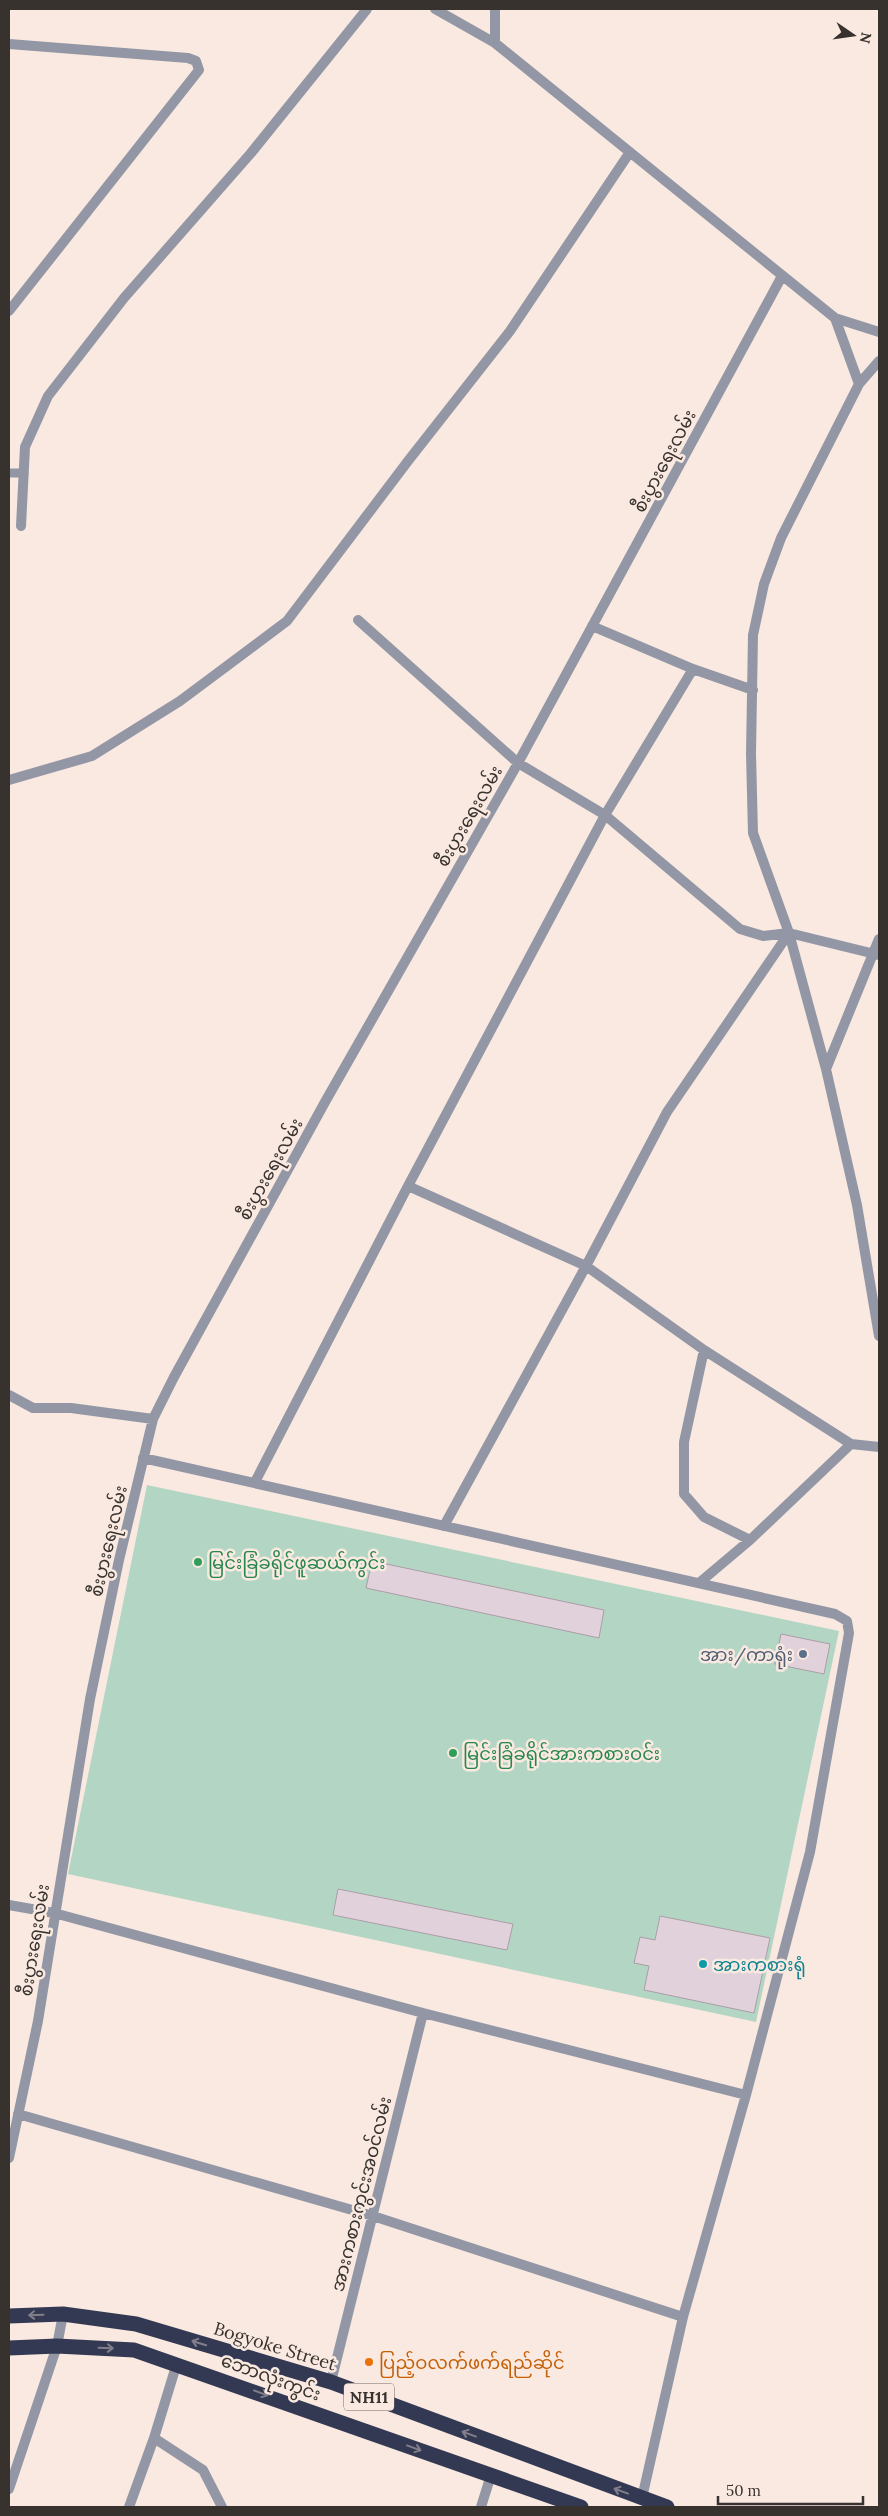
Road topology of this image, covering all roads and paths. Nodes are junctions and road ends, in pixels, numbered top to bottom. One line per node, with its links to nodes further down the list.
1 (366, 9): 13 (street)
2 (435, 9): 4 (street)
3 (495, 9): 4 (street)
4 (495, 43): 6 (street)
5 (9, 44): 8 (street)
6 (630, 152): 7 (street); 21 (street)
7 (782, 276): 9 (street); 17 (street, စီးပွားရေးလမ်း)
8 (9, 311)
9 (835, 318): 10 (street); 12 (street)
10 (879, 332)
11 (879, 361): 12 (street)
12 (859, 384): 19 (street)
13 (24, 473): 14 (lane); 15 (street)
14 (9, 474)
15 (21, 526)
16 (358, 620): 20 (street)
17 (592, 626): 18 (street); 20 (street, စီးပွားရေးလမ်း)
18 (693, 669): 19 (street); 22 (street)
19 (753, 690): 23 (street)
20 (518, 763): 22 (street); 32 (street, စီးပွားရေးလမ်း)
21 (9, 780)
22 (605, 815): 23 (street); 27 (street)
23 (789, 933): 25 (street); 26 (street); 28 (street)
24 (879, 939): 25 (street)
25 (876, 954): 26 (street)
26 (826, 1069): 29 (street)
27 (408, 1186): 28 (street); 36 (street)
28 (586, 1266): 30 (street); 37 (street)
29 (879, 1336)
30 (704, 1350): 33 (street); 38 (street)
31 (9, 1395): 32 (street)
32 (153, 1419): 35 (street, စီးပွားရေးလမ်း)
33 (851, 1444): 34 (street); 38 (street)
34 (879, 1447)
35 (143, 1458): 36 (street); 41 (street, စီးပွားရေးလမ်း)
36 (255, 1482): 37 (street)
37 (444, 1526): 39 (street)
38 (750, 1540): 39 (street)
39 (699, 1583): 43 (street)
40 (9, 1905): 41 (street)
41 (54, 1913): 42 (street); 44 (street, စီးပွားရေးလမ်း)
42 (423, 2013): 43 (street); 46 (street, အားကစားကွင်းအဝင်လမ်း)
43 (746, 2095): 49 (street)
44 (18, 2114): 45 (street, စီးပွားရေးလမ်း); 46 (street)
45 (9, 2158)
46 (373, 2216): 49 (street); 53 (street, အားကစားကွင်းအဝင်လမ်း)
47 (63, 2314): 48 (highway, NH11, one-way to 48); 50 (street); 53 (highway, Bogyoke Street / NH11, one-way to 47)
48 (9, 2316)
49 (683, 2316): 57 (street)
50 (57, 2346): 51 (highway, NH11); 52 (highway, ဘောလုံးကွင်း / NH11, one-way to 52); 56 (street)
51 (9, 2348)
52 (177, 2363): 54 (street); 55 (highway, ဘောလုံးကွင်း / NH11, one-way to 55)
53 (331, 2382): 57 (highway, Bogyoke Street / NH11, one-way to 53)
54 (154, 2438): 58 (street); 59 (street)
55 (492, 2475): 60 (street); 61 (highway, ဘောလုံးကွင်း / NH11)
56 (9, 2490)
57 (642, 2498): 62 (highway, Bogyoke Street / NH11)
58 (129, 2507)
59 (222, 2507)
60 (481, 2507)
61 (582, 2507)
62 (667, 2507)

